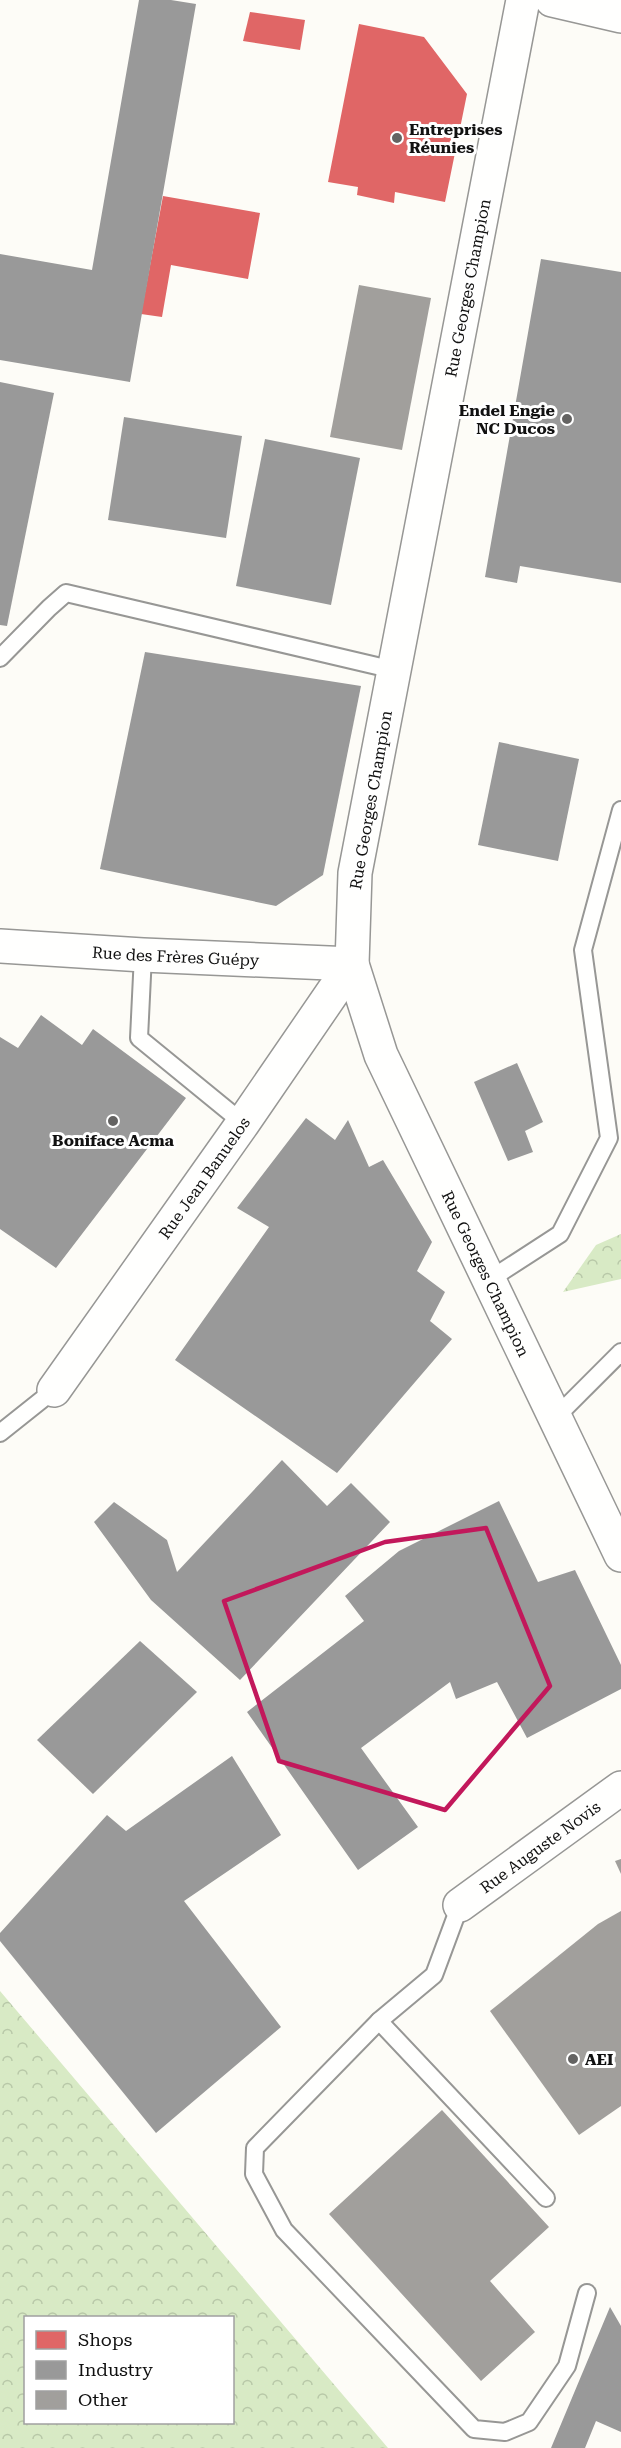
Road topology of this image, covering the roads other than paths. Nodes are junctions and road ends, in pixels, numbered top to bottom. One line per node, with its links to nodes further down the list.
1 (523, 0): 5 (street, Rue Georges Champion)
2 (552, 0): 3 (street)
3 (621, 16)
4 (0, 658): 5 (lane)
5 (394, 670): 9 (street, Rue Georges Champion)
6 (621, 810): 11 (lane)
7 (0, 946): 8 (street, Rue des Frères Guépy)
8 (143, 955): 9 (street, Rue des Frères Guépy); 10 (lane)
9 (352, 964): 10 (street, Rue Jean Banuelos); 11 (street, Rue Georges Champion)
10 (243, 1123): 13 (street, Rue Jean Banuelos)
11 (489, 1280): 14 (street, Rue Georges Champion)
12 (621, 1353): 14 (lane)
13 (54, 1390): 15 (lane)
14 (555, 1418): 16 (street, Rue Georges Champion)
15 (0, 1433)
16 (621, 1555)
17 (621, 1788): 18 (street, Rue Auguste Novis)
18 (460, 1905): 19 (lane)
19 (379, 2021): 20 (lane); 21 (lane)
20 (546, 2198)
21 (587, 2293)

